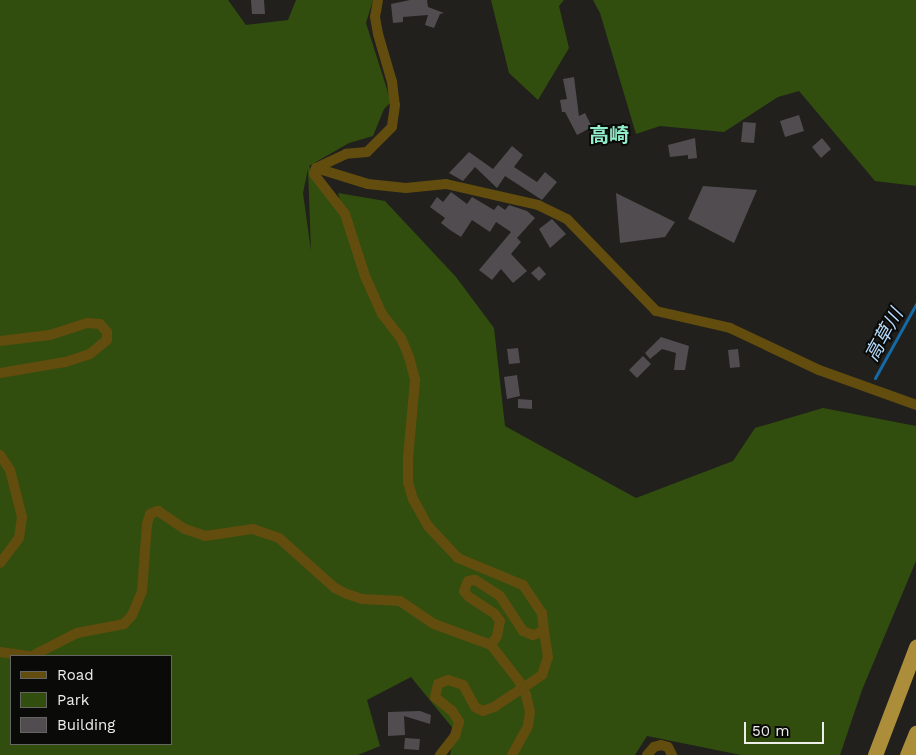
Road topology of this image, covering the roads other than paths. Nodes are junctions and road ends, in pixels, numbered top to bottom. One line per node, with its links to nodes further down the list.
1 (378, 0): 2 (street)
2 (316, 168): 5 (street); 8 (street)
3 (0, 341): 4 (street)
4 (0, 373)
5 (916, 404)
6 (0, 455): 7 (street)
7 (0, 563)
8 (544, 631): 9 (street); 15 (street)
9 (490, 645): 13 (street); 16 (street, bridge)
10 (916, 647): 19 (highway)
11 (0, 652): 12 (street)
12 (22, 655)
13 (32, 655)
14 (916, 733): 20 (highway)
15 (440, 755)
16 (512, 755)
17 (647, 755): 18 (street)
18 (672, 755)
19 (875, 755)
20 (907, 755)

